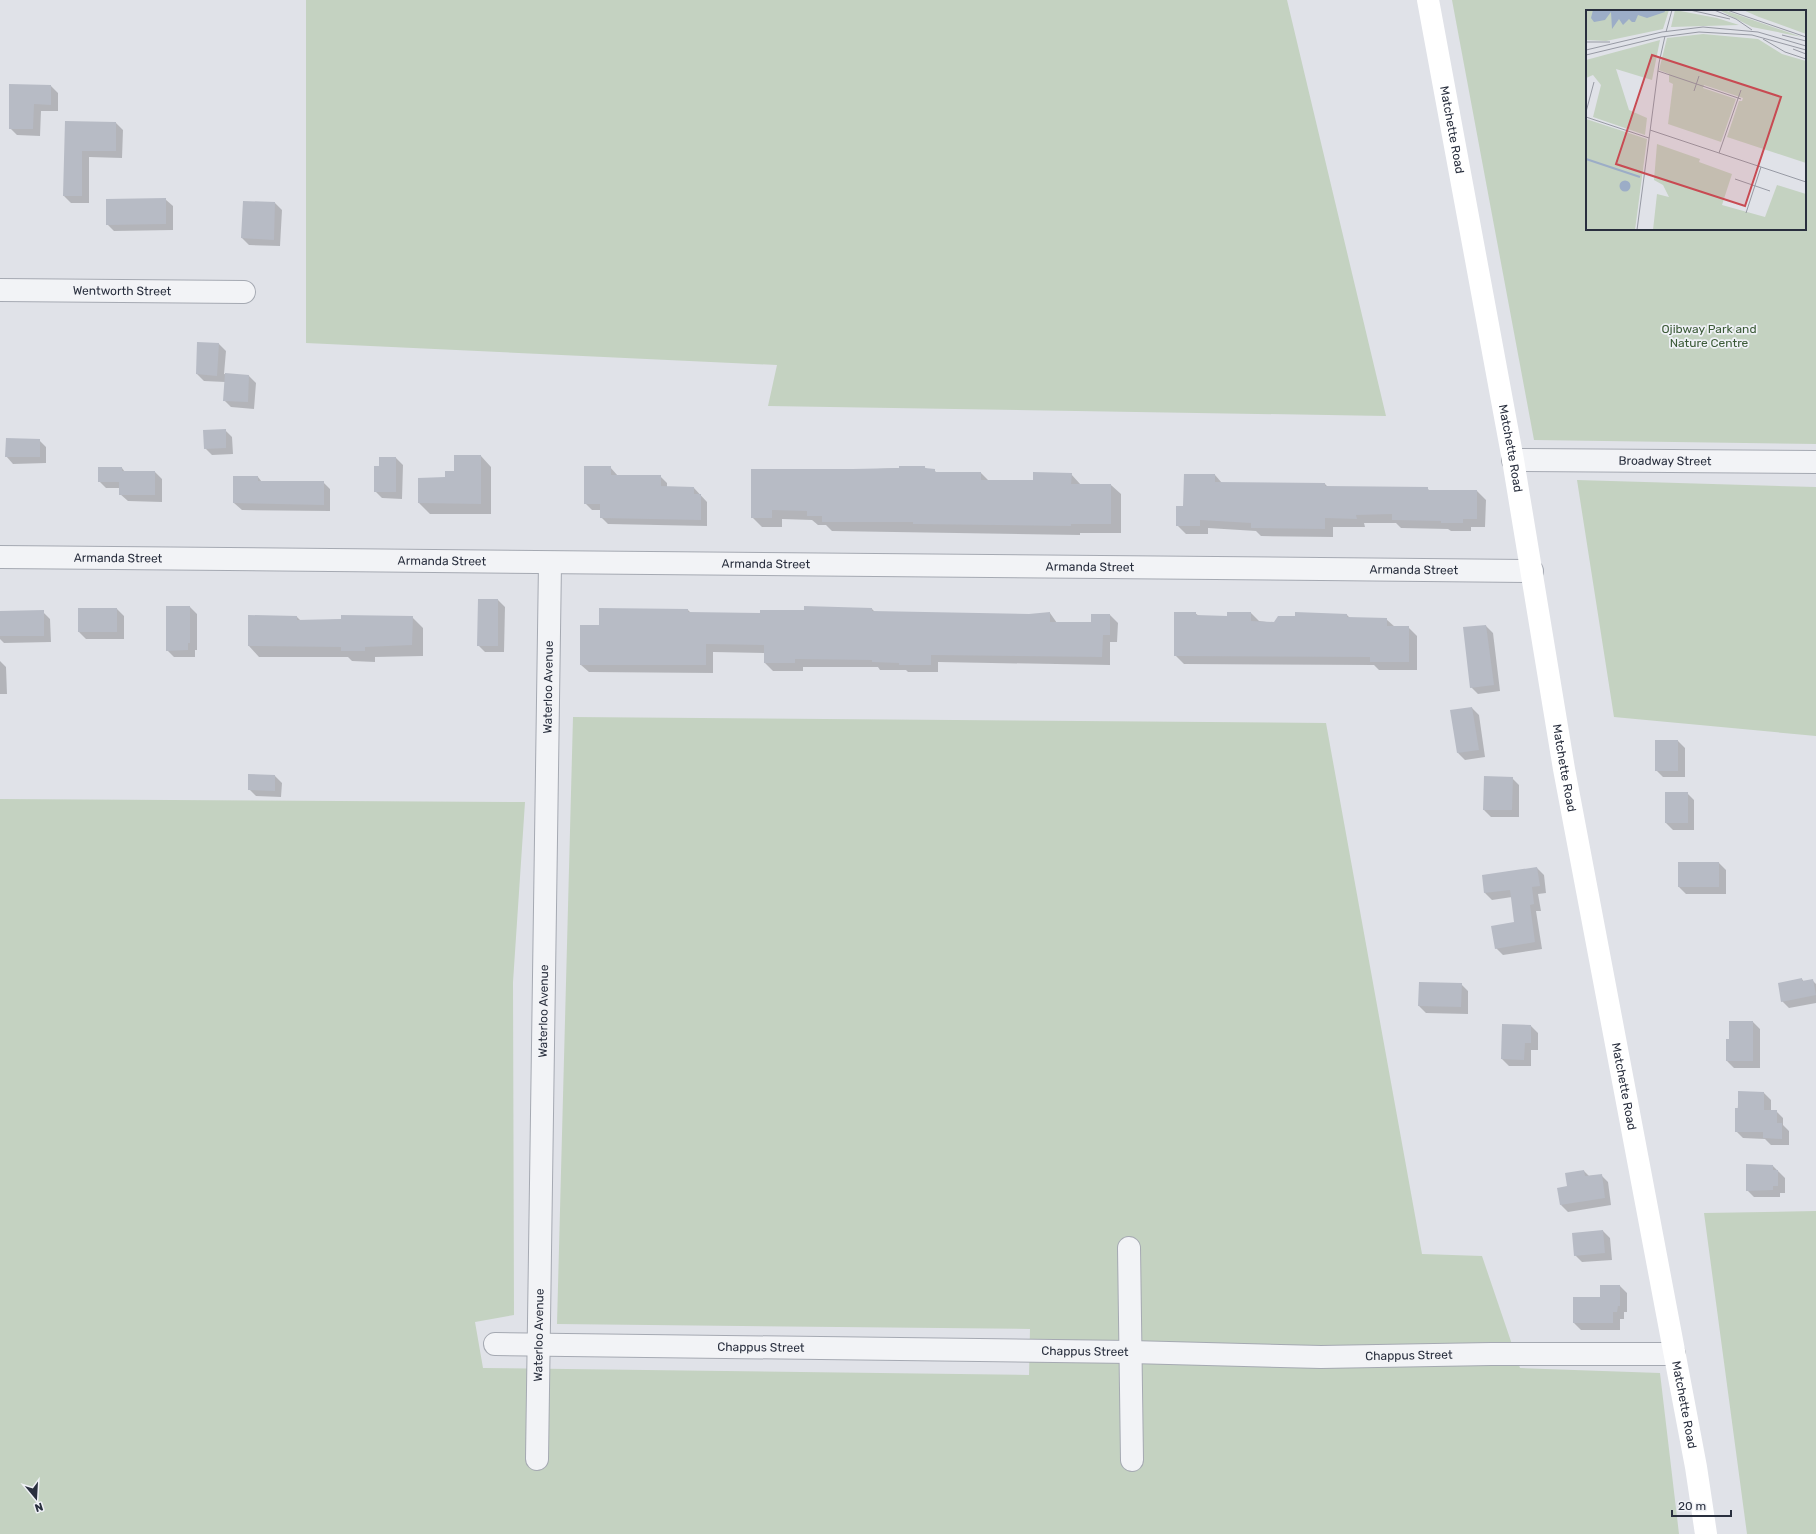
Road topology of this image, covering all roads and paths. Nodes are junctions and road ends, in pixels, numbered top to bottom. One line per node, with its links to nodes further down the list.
1 (1428, 0): 4 (street, Matchette Road)
2 (0, 290): 3 (street, Wentworth Street)
3 (244, 292)
4 (1513, 460): 5 (street, Broadway Street); 8 (street, Matchette Road)
5 (1816, 462)
6 (0, 557): 7 (street, Armanda Street)
7 (550, 563): 8 (street, Armanda Street); 11 (street, Waterloo Avenue)
8 (1532, 571): 13 (street, Matchette Road)
9 (1129, 1248): 12 (street)
10 (495, 1344): 11 (street, Chappus Street)
11 (539, 1344): 12 (street, Chappus Street); 14 (street, Waterloo Avenue)
12 (1131, 1352): 13 (street, Chappus Street); 15 (street)
13 (1674, 1354): 16 (street, Matchette Road)
14 (537, 1459)
15 (1132, 1460)
16 (1706, 1534)

